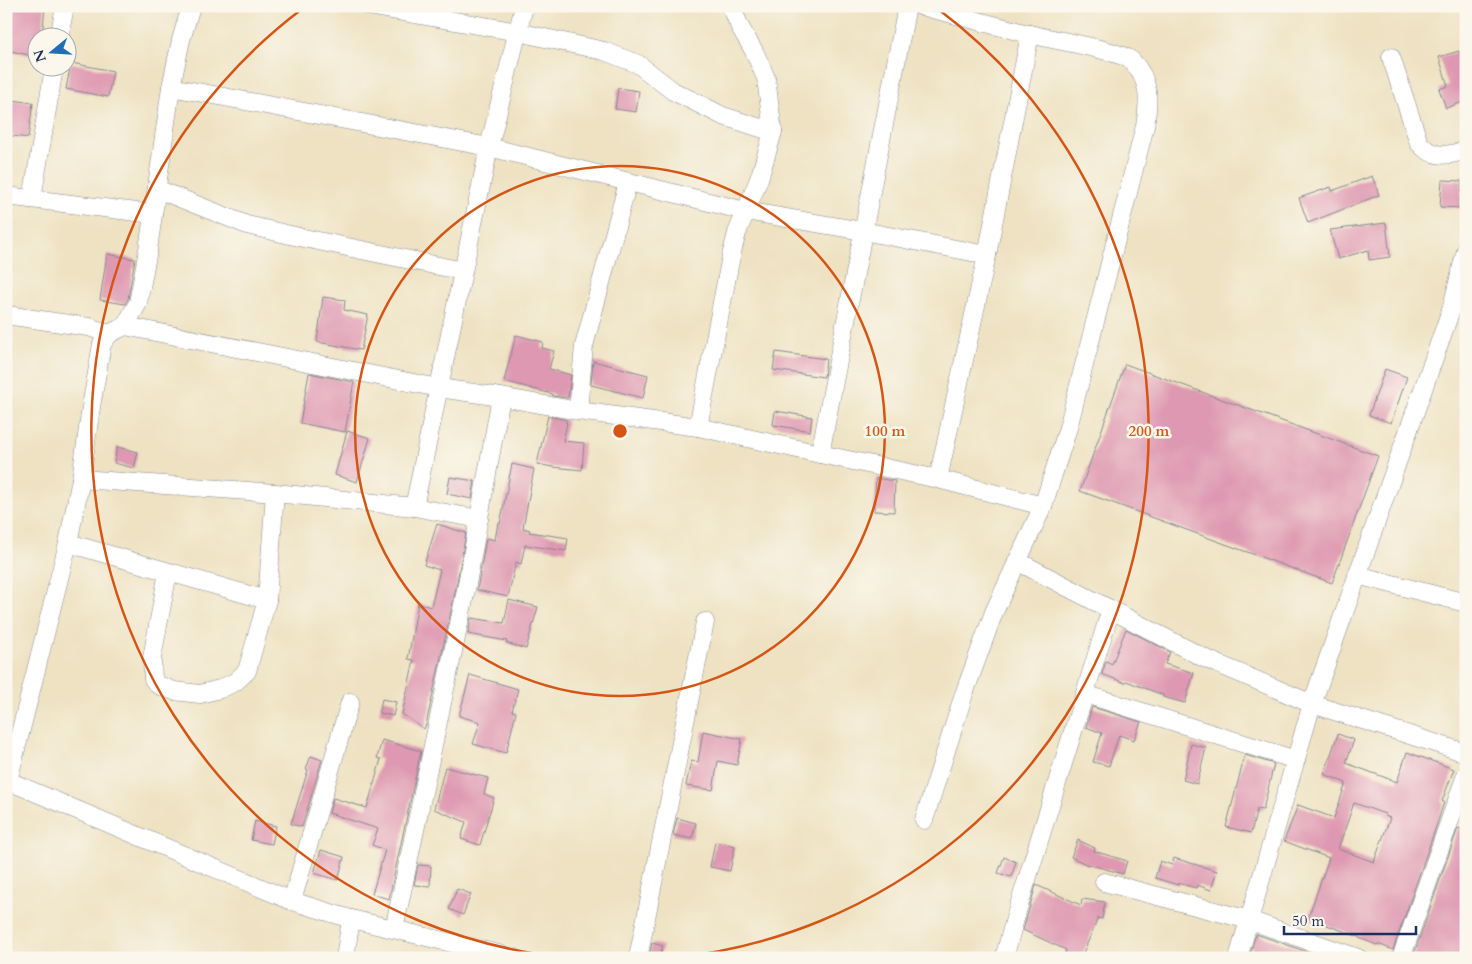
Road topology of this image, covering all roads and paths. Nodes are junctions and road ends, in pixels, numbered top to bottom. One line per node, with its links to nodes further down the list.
1 (65, 6): 8 (street)
2 (191, 6): 13 (street)
3 (368, 6): 9 (street)
4 (524, 6): 9 (street)
5 (731, 6): 14 (street)
6 (907, 6): 23 (street)
7 (921, 6): 10 (street)
8 (61, 28)
9 (518, 32): 14 (street); 15 (street)
10 (1030, 34): 25 (street); 37 (street)
11 (1392, 57): 16 (street)
12 (52, 78): 20 (street)
13 (171, 87): 15 (street); 18 (street)
14 (773, 132): 21 (street)
15 (489, 148): 17 (street); 26 (street)
16 (1466, 150)
17 (628, 182): 21 (street); 31 (street)
18 (156, 189): 22 (street); 26 (street)
19 (6, 196): 20 (street)
20 (32, 199): 22 (street)
21 (745, 211): 23 (street); 32 (street)
22 (153, 214): 28 (street)
23 (863, 231): 25 (street); 33 (street)
24 (1466, 250): 43 (street)
25 (987, 256): 35 (street)
26 (463, 271): 29 (street)
27 (6, 315): 28 (street)
28 (117, 330): 29 (street); 34 (street)
29 (439, 388): 30 (street); 38 (street)
30 (501, 397): 31 (street); 39 (street)
31 (578, 411): 32 (street)
32 (698, 427): 33 (street)
33 (820, 454): 35 (street)
34 (81, 479): 36 (street); 40 (street)
35 (938, 479): 37 (street)
36 (275, 493): 38 (street); 44 (street)
37 (1043, 506): 41 (street)
38 (414, 507): 39 (street)
39 (479, 519): 60 (street)
40 (68, 543): 42 (street); 54 (street)
41 (1017, 561): 46 (street); 55 (street)
42 (168, 572): 44 (street); 44 (street)
43 (1357, 575): 45 (street); 50 (street)
44 (268, 600)
45 (1466, 603)
46 (1111, 609): 48 (street); 50 (street)
47 (705, 622): 63 (street)
48 (1085, 694): 52 (street); 64 (street)
49 (350, 702): 57 (street)
50 (1312, 704): 51 (street); 52 (street)
51 (1466, 753)
52 (1296, 760): 59 (street)
53 (1466, 775): 67 (street)
54 (7, 781): 57 (street)
55 (924, 820)
56 (1104, 882): 59 (street)
57 (292, 901): 58 (street)
58 (351, 919): 60 (street); 61 (street)
59 (1249, 920): 65 (street); 66 (street)
60 (394, 929): 62 (street)
61 (345, 958)
62 (515, 958)
63 (638, 958)
64 (1004, 958)
65 (1238, 958)
66 (1358, 958)
67 (1401, 958)

